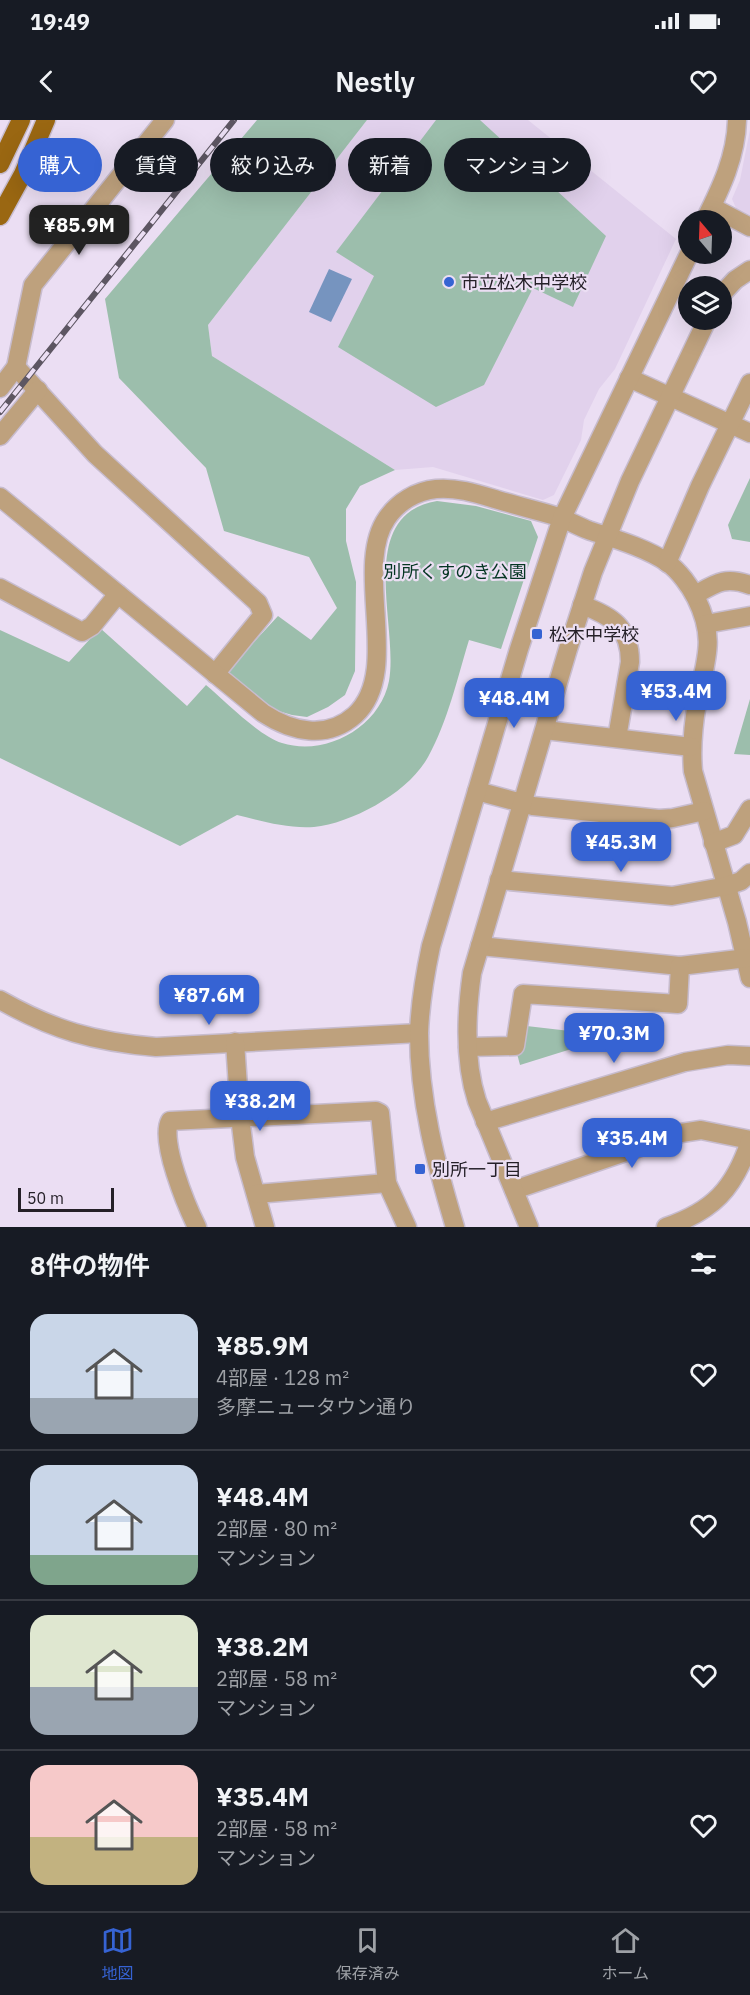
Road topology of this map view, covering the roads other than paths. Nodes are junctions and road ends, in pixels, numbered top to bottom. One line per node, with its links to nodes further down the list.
1 (21, 120): 5 (main road)
2 (46, 120): 7 (main road)
3 (165, 120): 14 (street)
4 (738, 120): 6 (street)
5 (0, 164)
6 (711, 210)
7 (0, 216)
8 (732, 221): 9 (street)
9 (750, 227)
10 (684, 264): 15 (street)
11 (750, 270): 12 (street)
12 (732, 283)
13 (702, 330): 19 (street)
14 (16, 367): 17 (street); 18 (street)
15 (629, 378): 19 (street); 24 (street)
16 (750, 383): 20 (street)
17 (0, 388)
18 (38, 390): 22 (street); 34 (street)
19 (671, 396): 20 (street); 25 (street)
20 (730, 424): 21 (street); 26 (street)
21 (750, 433)
22 (0, 436)
23 (0, 497): 29 (street)
24 (562, 518): 25 (street); 34 (street); 38 (street)
25 (608, 537): 26 (street); 31 (street)
26 (667, 563): 30 (street)
27 (750, 585): 30 (street)
28 (0, 588): 29 (street)
29 (118, 594): 34 (street)
30 (695, 595): 33 (street)
31 (582, 605): 35 (street); 36 (street)
32 (750, 616): 33 (street)
33 (706, 624): 37 (street)
34 (215, 674)
35 (545, 730): 36 (street); 39 (street)
36 (617, 738): 37 (street)
37 (691, 747): 41 (street)
38 (477, 791): 39 (street); 51 (street)
39 (523, 803): 41 (street); 44 (street)
40 (750, 809): 42 (street)
41 (704, 811): 42 (street)
42 (713, 843): 45 (street)
43 (750, 873): 45 (street)
44 (499, 880): 45 (street); 46 (street)
45 (727, 885): 47 (street)
46 (480, 946): 48 (street); 53 (street)
47 (747, 958): 48 (street); 49 (street)
48 (680, 966): 53 (street)
49 (750, 978)
50 (0, 1000): 52 (street)
51 (419, 1033): 52 (street); 66 (street)
52 (235, 1042): 55 (street)
53 (468, 1047): 56 (street)
54 (750, 1056): 56 (street)
55 (240, 1117): 59 (street); 61 (street); 63 (street)
56 (485, 1122): 60 (street)
57 (750, 1141): 58 (street); 60 (street)
58 (743, 1179): 62 (street)
59 (387, 1183): 61 (street); 65 (street)
60 (514, 1190): 67 (street)
61 (256, 1194): 64 (street)
62 (685, 1224): 68 (street)
63 (197, 1227)
64 (265, 1227)
65 (407, 1227)
66 (455, 1227)
67 (529, 1227)
68 (666, 1227)

